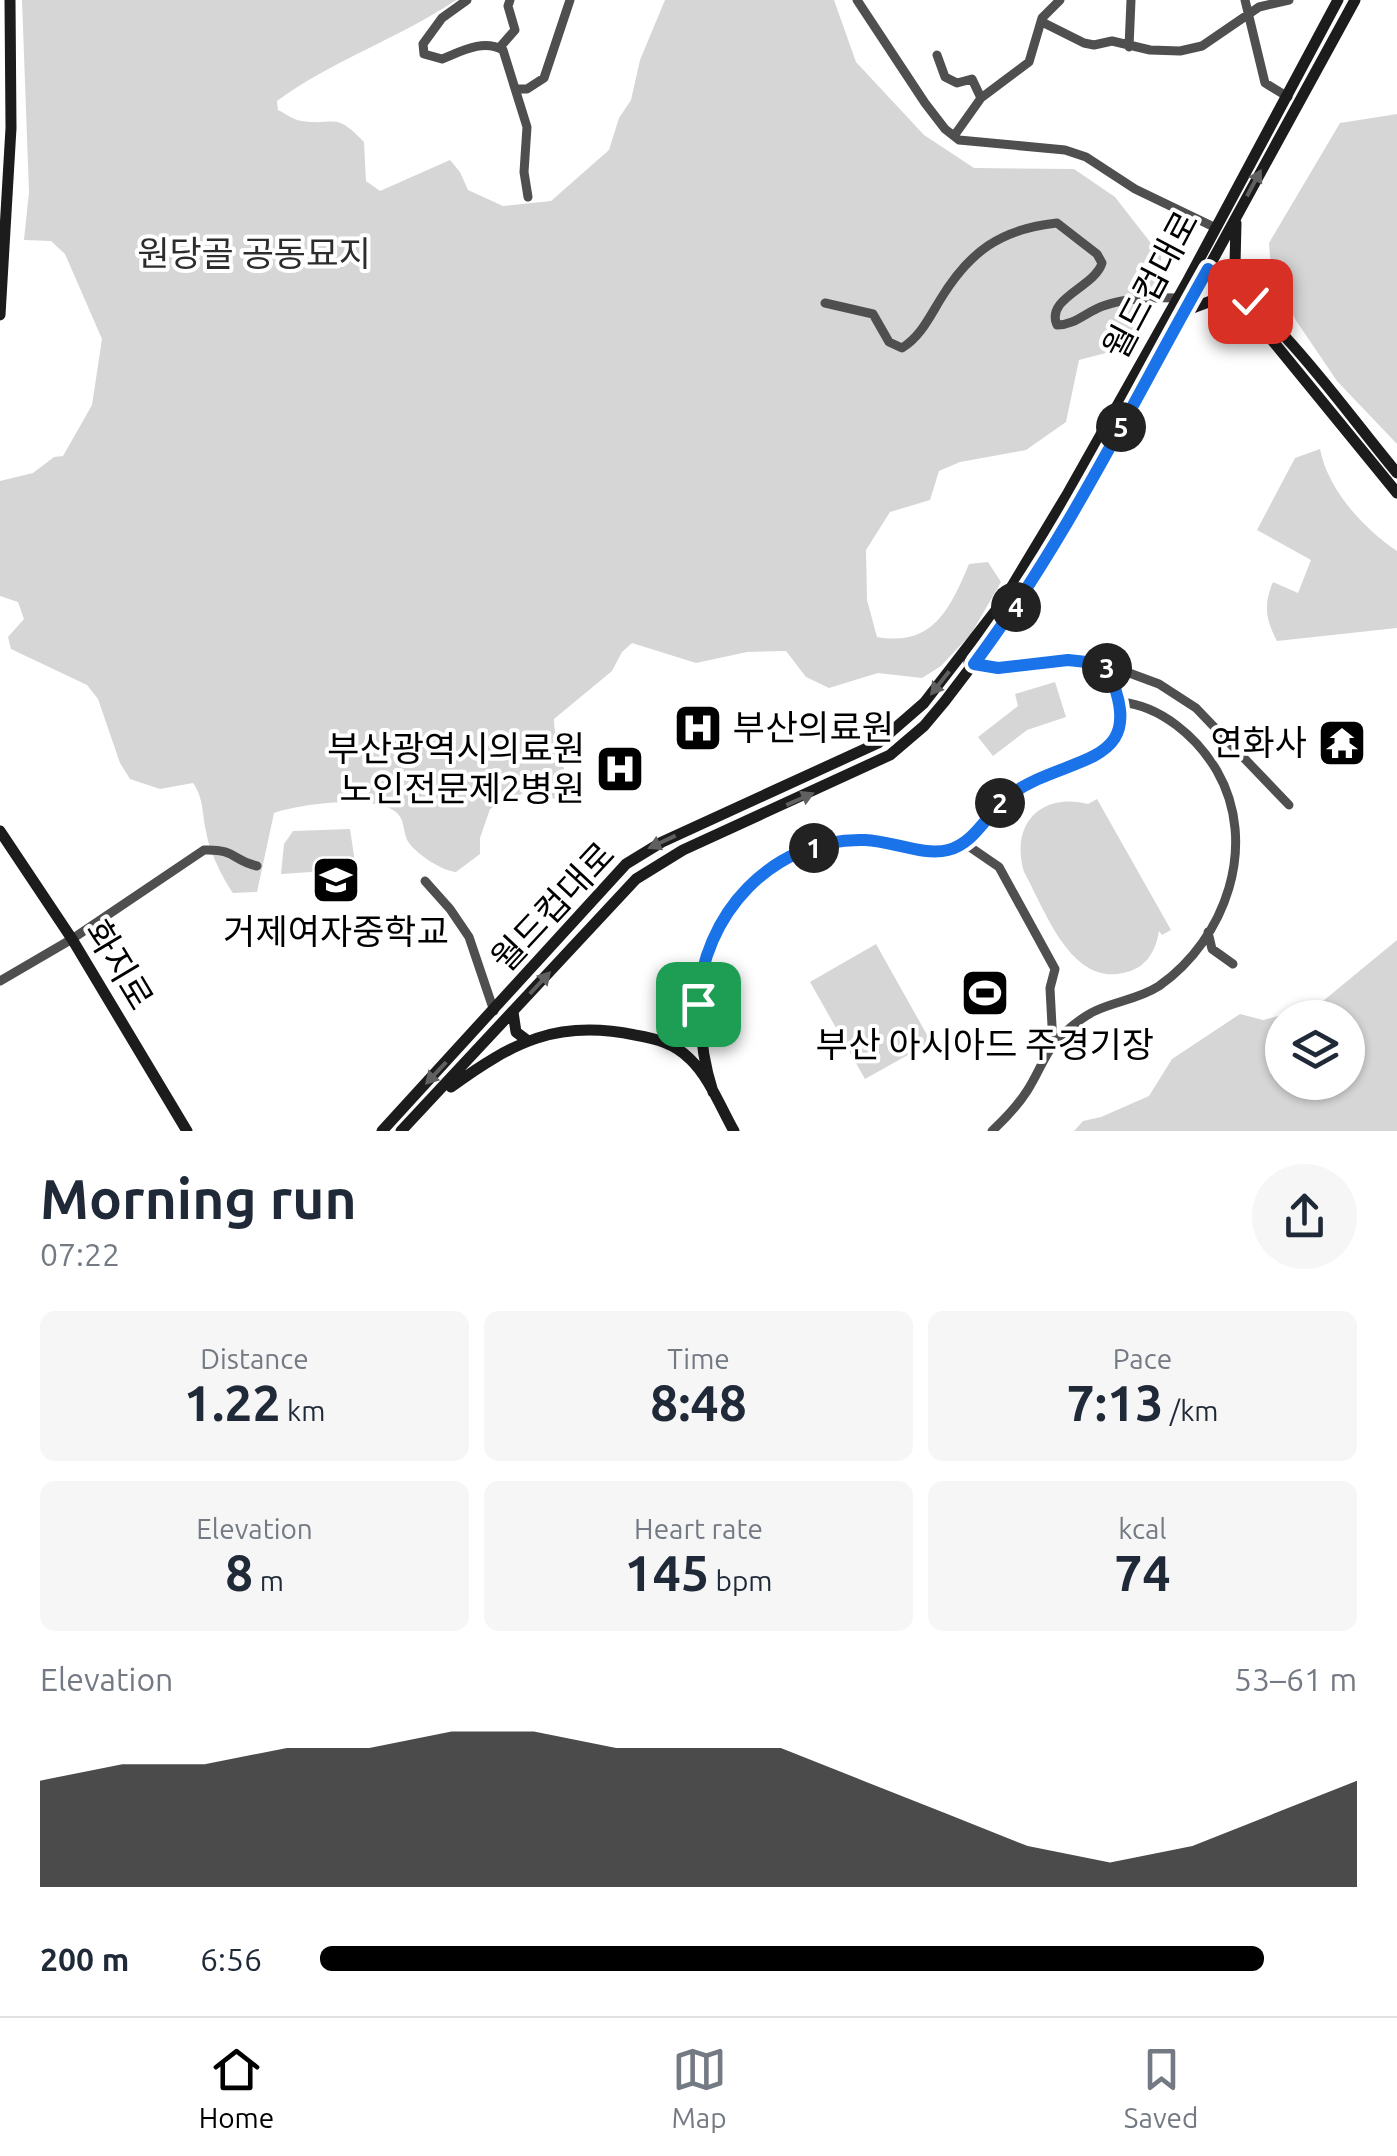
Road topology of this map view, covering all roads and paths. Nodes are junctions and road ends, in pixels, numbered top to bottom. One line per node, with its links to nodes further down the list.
1 (467, 0): 17 (street)
2 (510, 0): 17 (street)
3 (570, 0): 19 (street)
4 (858, 0): 13 (street)
5 (874, 0): 13 (street)
6 (1060, 0): 15 (street)
7 (1131, 0): 16 (street)
8 (1245, 0): 14 (street)
9 (1289, 0): 14 (street)
10 (1338, 0): 20 (main road, 월드컵대로)
11 (1355, 0): 22 (main road, 월드컵대로)
12 (6, 3): 23 (main road)
13 (864, 10): 24 (street)
14 (1248, 13): 16 (street); 20 (street)
15 (1042, 22): 16 (street); 21 (street)
16 (1129, 46)
17 (500, 48): 19 (street)
18 (937, 55): 21 (street)
19 (516, 89): 25 (street)
20 (1285, 94): 22 (street); 27 (main road, 월드컵대로)
21 (981, 98): 24 (street)
22 (1298, 102): 26 (main road, 월드컵대로, one-way to 22)
23 (6, 130): 28 (main road)
24 (954, 136): 27 (street)
25 (528, 197)
26 (1236, 216): 29 (main road, 월드컵대로); 35 (main road)
27 (1214, 226): 29 (main road, 월드컵대로)
28 (2, 234): 34 (main road)
29 (1200, 270): 30 (main road, 월드컵대로); 32 (main road); 33 (main road, 월드컵대로); 35 (main road)
30 (1178, 298): 31 (street); 38 (main road, 월드컵대로)
31 (825, 303)
32 (1242, 308): 33 (main road); 37 (main road)
33 (1187, 310): 39 (main road, 월드컵대로)
34 (0, 314)
35 (1265, 315): 36 (main road)
36 (1397, 473)
37 (1397, 493)
38 (959, 658): 39 (main road); 51 (main road, 월드컵대로, one-way to 51)
39 (974, 664): 40 (main road); 52 (main road, 월드컵대로, one-way to 39)
40 (1105, 664): 41 (main road); 42 (street)
41 (1121, 702): 44 (main road); 47 (street)
42 (1288, 805)
43 (0, 831): 48 (main road, 화지로)
44 (964, 843): 54 (street); 55 (main road)
45 (257, 866): 48 (street)
46 (425, 881): 51 (street)
47 (1208, 932): 49 (street); 54 (street)
48 (72, 939): 50 (street); 57 (main road, 화지로)
49 (1233, 964)
50 (0, 981)
51 (494, 1012): 58 (main road, 월드컵대로, one-way to 58)
52 (514, 1012): 53 (main road); 56 (main road, 월드컵대로)
53 (528, 1041): 55 (main road); 56 (main road)
54 (1052, 1044): 61 (street)
55 (713, 1092): 60 (main road)
56 (427, 1104): 59 (main road, 월드컵대로)
57 (187, 1131)
58 (382, 1131)
59 (401, 1131)
60 (734, 1131)
61 (992, 1131)

